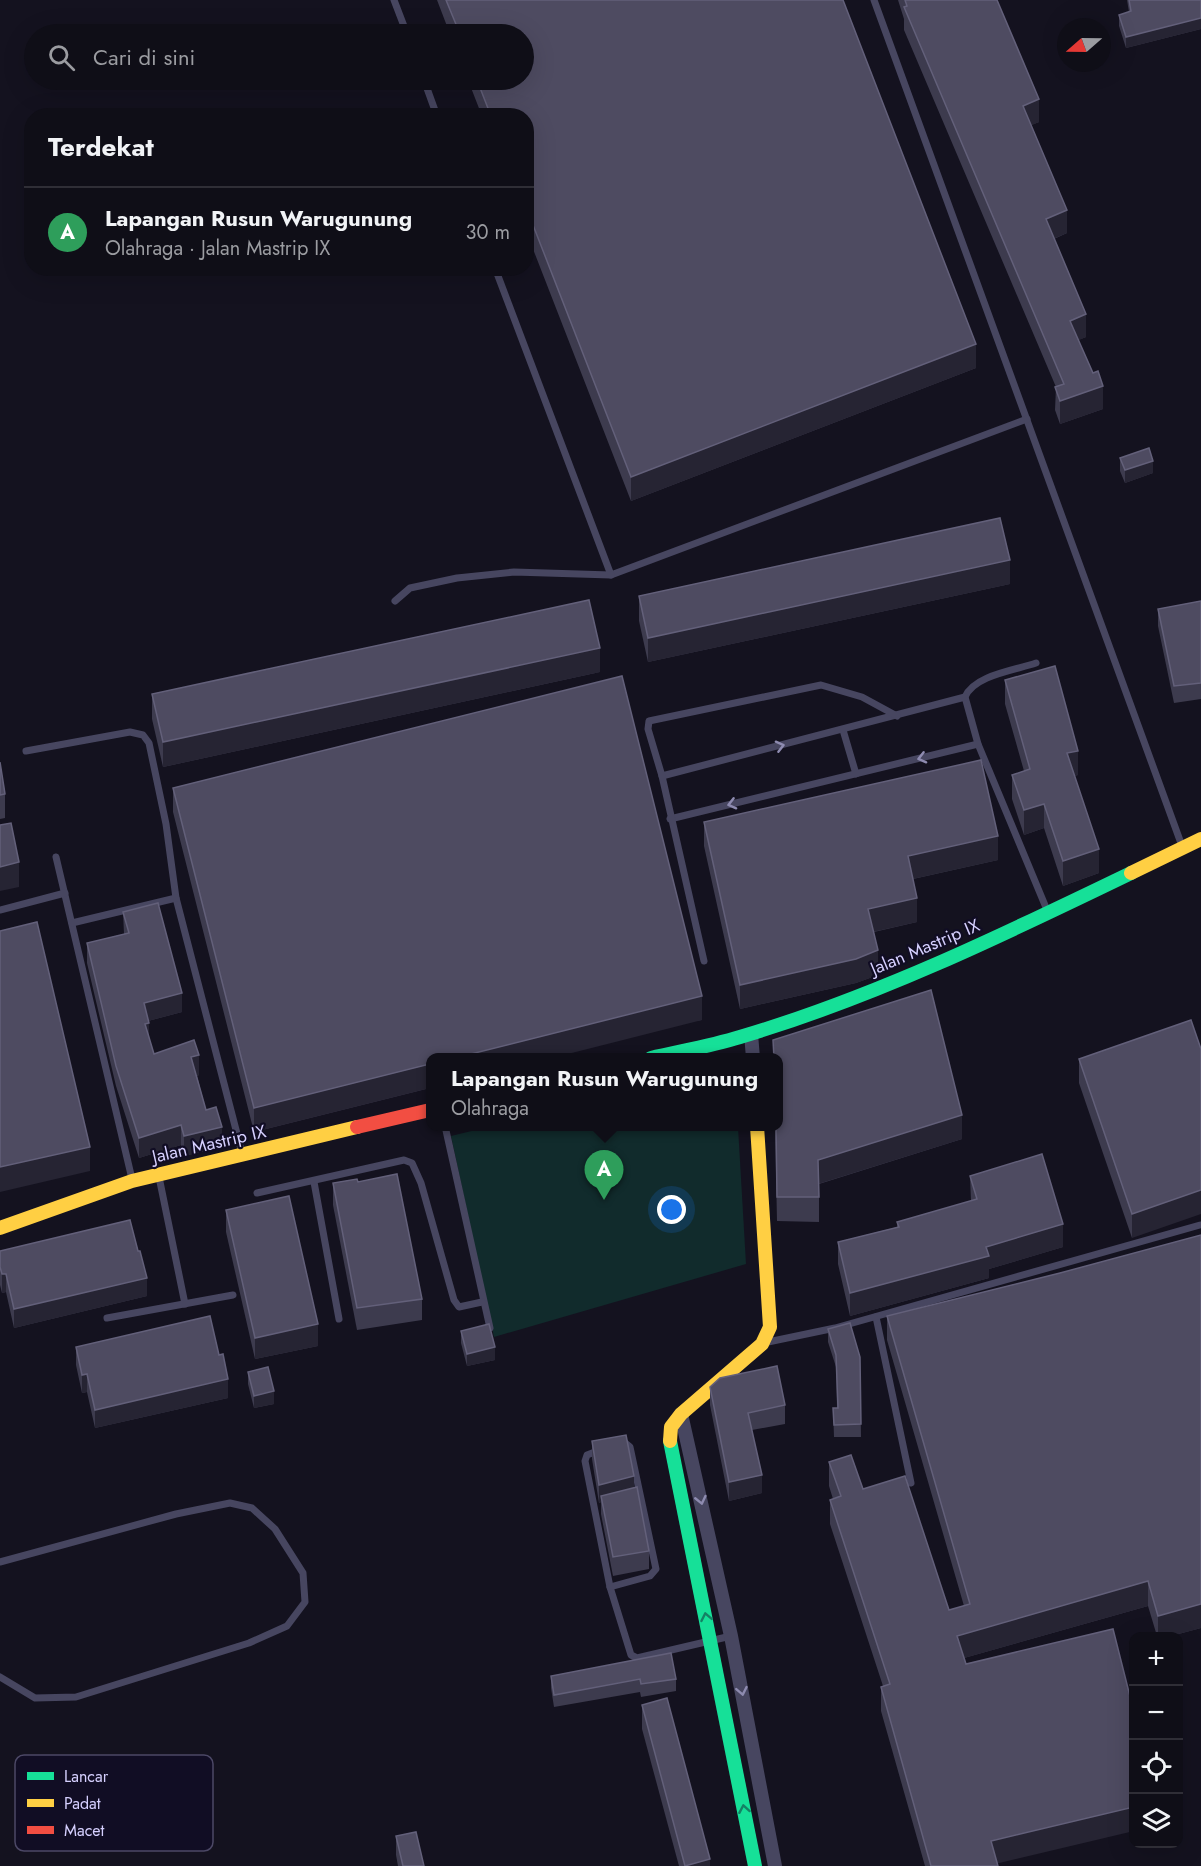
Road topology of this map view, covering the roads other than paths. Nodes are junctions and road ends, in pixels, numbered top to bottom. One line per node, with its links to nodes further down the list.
1 (394, 0): 3 (lane)
2 (874, 0): 7 (lane)
3 (403, 24)
4 (428, 90): 5 (lane)
5 (434, 108)
6 (498, 276): 8 (lane)
7 (1027, 419): 8 (lane); 20 (lane)
8 (611, 575): 9 (lane)
9 (395, 601)
10 (1036, 663): 11 (lane)
11 (965, 697): 12 (lane); 14 (lane)
12 (897, 716): 13 (lane); 17 (lane)
13 (843, 730): 16 (lane); 17 (lane, one-way to 13)
14 (978, 744): 16 (lane, one-way to 16); 25 (lane)
15 (27, 751): 23 (lane)
16 (856, 774): 18 (lane, one-way to 18)
17 (662, 776): 18 (lane)
18 (670, 819): 27 (lane)
19 (1201, 839): 20 (street, Jalan Mastrip IX)
20 (1183, 848): 25 (street, Jalan Mastrip IX)
21 (56, 857): 22 (lane)
22 (65, 893): 24 (lane); 26 (lane)
23 (176, 898): 26 (lane); 34 (lane)
24 (0, 910)
25 (1048, 913): 28 (street, Jalan Mastrip IX)
26 (72, 923): 36 (lane)
27 (704, 961)
28 (751, 1034): 29 (street, Jalan Mastrip IX); 30 (street)
29 (672, 1053)
30 (753, 1053)
31 (426, 1111): 34 (street, Jalan Mastrip IX)
32 (446, 1131): 42 (lane)
33 (757, 1131): 48 (street)
34 (243, 1154): 35 (street, Jalan Mastrip IX)
35 (158, 1174): 36 (street, Jalan Mastrip IX); 43 (lane)
36 (132, 1180): 40 (street, Jalan Mastrip IX)
37 (314, 1182): 38 (lane); 42 (lane); 46 (lane)
38 (257, 1193)
39 (1200, 1225): 44 (lane)
40 (0, 1228)
41 (233, 1296): 43 (lane)
42 (482, 1302): 47 (lane)
43 (185, 1304): 45 (lane)
44 (876, 1317): 48 (lane); 52 (lane)
45 (107, 1318)
46 (339, 1319)
47 (490, 1328)
48 (762, 1344): 49 (street)
49 (681, 1414): 59 (street, one-way to 59); 60 (street, one-way to 49)
50 (614, 1445): 53 (lane)
51 (605, 1449): 56 (lane)
52 (911, 1483)
53 (642, 1498): 54 (lane); 58 (lane)
54 (632, 1501)
55 (604, 1508): 56 (lane)
56 (594, 1510): 58 (lane)
57 (0, 1562): 61 (lane)
58 (610, 1587): 60 (lane)
59 (731, 1636): 60 (lane); 63 (street, one-way to 63)
60 (710, 1641): 62 (street, one-way to 60)
61 (0, 1677)
62 (755, 1866)
63 (775, 1866)

